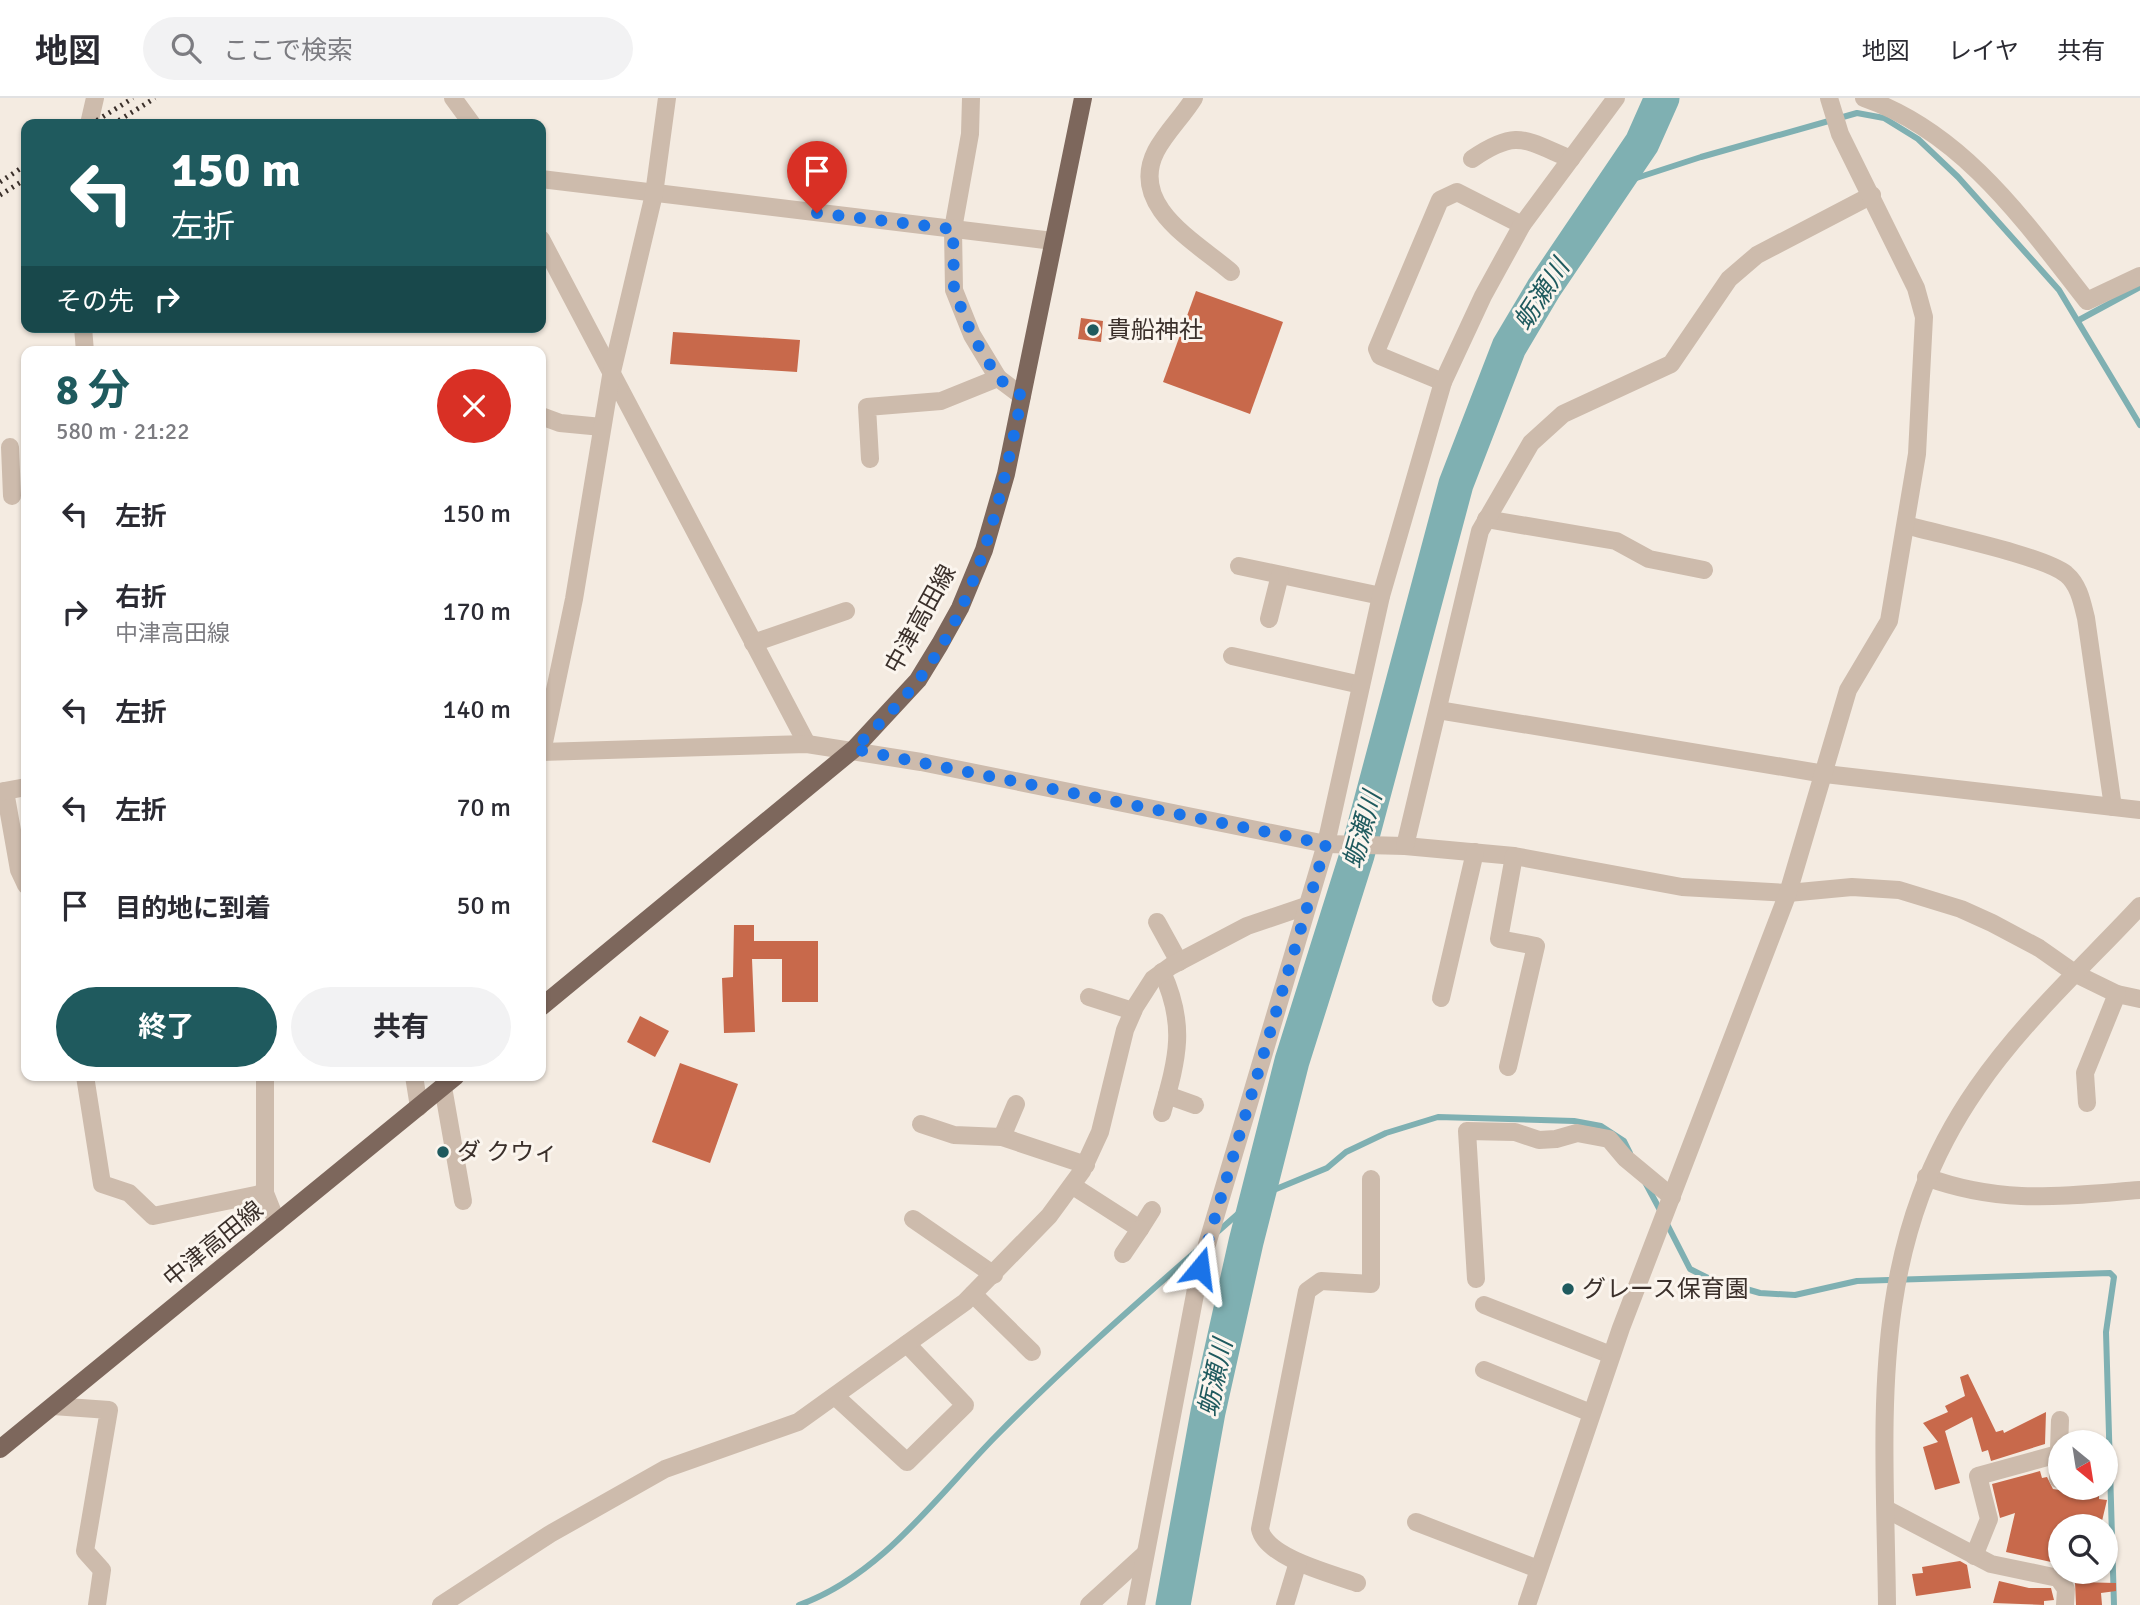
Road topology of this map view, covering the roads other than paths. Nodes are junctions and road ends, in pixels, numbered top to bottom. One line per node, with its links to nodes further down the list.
1 (95, 98): 10 (street)
2 (453, 98): 11 (street)
3 (667, 98): 15 (street)
4 (971, 98): 18 (street)
5 (1083, 98): 19 (main road, 中津高田線)
6 (1194, 98): 21 (street)
7 (1616, 98): 13 (street)
8 (1864, 98): 22 (street)
9 (1831, 102): 16 (street)
10 (90, 119)
11 (468, 119)
12 (1472, 159): 13 (street)
13 (1571, 159): 17 (street)
14 (546, 180): 15 (street)
15 (654, 194): 18 (street); 23 (street)
16 (1872, 195): 32 (street); 33 (street)
17 (1522, 225): 25 (street); 25 (street)
18 (953, 229): 19 (street); 24 (street)
19 (1053, 241): 26 (main road, 中津高田線)
20 (546, 249): 23 (street)
21 (1231, 272)
22 (2140, 276)
23 (611, 376): 28 (street); 40 (street)
24 (998, 378): 26 (street); 30 (street)
25 (1443, 382): 37 (street)
26 (1022, 396): 48 (main road, 中津高田線)
27 (546, 418): 28 (street)
28 (602, 427): 44 (street)
29 (10, 447): 31 (street)
30 (870, 459)
31 (13, 496)
32 (1486, 519): 35 (street); 45 (street)
33 (1906, 525): 50 (street); 53 (street)
34 (1239, 566): 36 (street)
35 (1704, 570)
36 (1280, 575): 37 (street); 39 (street)
37 (1381, 596): 42 (street)
38 (846, 611): 40 (street)
39 (1269, 619)
40 (753, 643): 47 (street)
41 (1233, 656): 42 (street)
42 (1361, 685): 55 (street)
43 (546, 695): 44 (street)
44 (552, 706): 46 (street)
45 (1438, 710): 50 (street); 56 (street)
46 (546, 731)
47 (807, 744): 48 (street); 49 (street)
48 (854, 749): 55 (street); 71 (main road, 中津高田線)
49 (546, 752)
50 (1825, 774): 53 (street); 60 (street)
51 (21, 788): 52 (street)
52 (3, 792): 59 (street)
53 (2113, 807): 54 (street)
54 (2140, 810)
55 (1330, 844): 56 (street); 61 (street)
56 (1400, 847): 57 (street)
57 (1475, 852): 58 (street); 69 (street)
58 (1514, 856): 60 (street); 73 (street)
59 (21, 874)
60 (1787, 893): 66 (street); 92 (street)
61 (1306, 906): 64 (street); 116 (street)
62 (2140, 906): 66 (street)
63 (1157, 922): 64 (street)
64 (1179, 962): 65 (street)
65 (1162, 972): 72 (street); 78 (street)
66 (2076, 974): 67 (street); 87 (street)
67 (2117, 994): 70 (street); 79 (street)
68 (1089, 997): 72 (street)
69 (1441, 998)
70 (2140, 999)
71 (546, 1003)
72 (1133, 1011): 86 (street)
73 (1508, 1067)
74 (86, 1081): 91 (street)
75 (265, 1081): 91 (street)
76 (415, 1081): 82 (street)
77 (449, 1082): 82 (main road, 中津高田線); 93 (street)
78 (1167, 1095): 81 (street); 83 (street)
79 (2087, 1102)
80 (1016, 1104): 85 (street)
81 (1195, 1105)
82 (419, 1107): 96 (main road, 中津高田線)
83 (1162, 1113)
84 (921, 1125): 85 (street)
85 (1002, 1137): 86 (street)
86 (1086, 1165): 89 (street)
87 (1926, 1177): 90 (street); 114 (street)
88 (1371, 1179): 118 (street)
89 (1073, 1186): 97 (street); 99 (street)
90 (2140, 1190)
91 (265, 1193): 96 (street)
92 (1672, 1197): 100 (street); 105 (street)
93 (463, 1201)
94 (1152, 1210): 97 (street)
95 (913, 1219): 99 (street)
96 (276, 1223): 108 (main road, 中津高田線)
97 (1140, 1229): 98 (street)
98 (1123, 1254)
99 (994, 1275): 101 (street)
100 (1476, 1279)
101 (973, 1294): 103 (street); 104 (street)
102 (1484, 1305): 105 (street)
103 (907, 1344): 107 (street); 107 (street)
104 (1032, 1352)
105 (1611, 1355): 109 (street)
106 (1484, 1370): 109 (street)
107 (835, 1396): 122 (street)
108 (53, 1406): 112 (main road, 中津高田線); 121 (street)
109 (1591, 1413): 119 (street)
110 (2060, 1420): 111 (street)
111 (2059, 1430)
112 (0, 1449)
113 (2048, 1457): 117 (street)
114 (1886, 1509): 117 (street); 127 (street)
115 (1416, 1522): 119 (street)
116 (1145, 1554): 123 (street); 124 (street)
117 (1974, 1556): 128 (street)
118 (1298, 1562): 120 (street); 125 (street)
119 (1538, 1569): 126 (street)
120 (1357, 1583)
121 (97, 1605)
122 (441, 1605)
123 (1089, 1605)
124 (1136, 1605)
125 (1285, 1605)
126 (1527, 1605)
127 (1887, 1605)
128 (2065, 1605)

